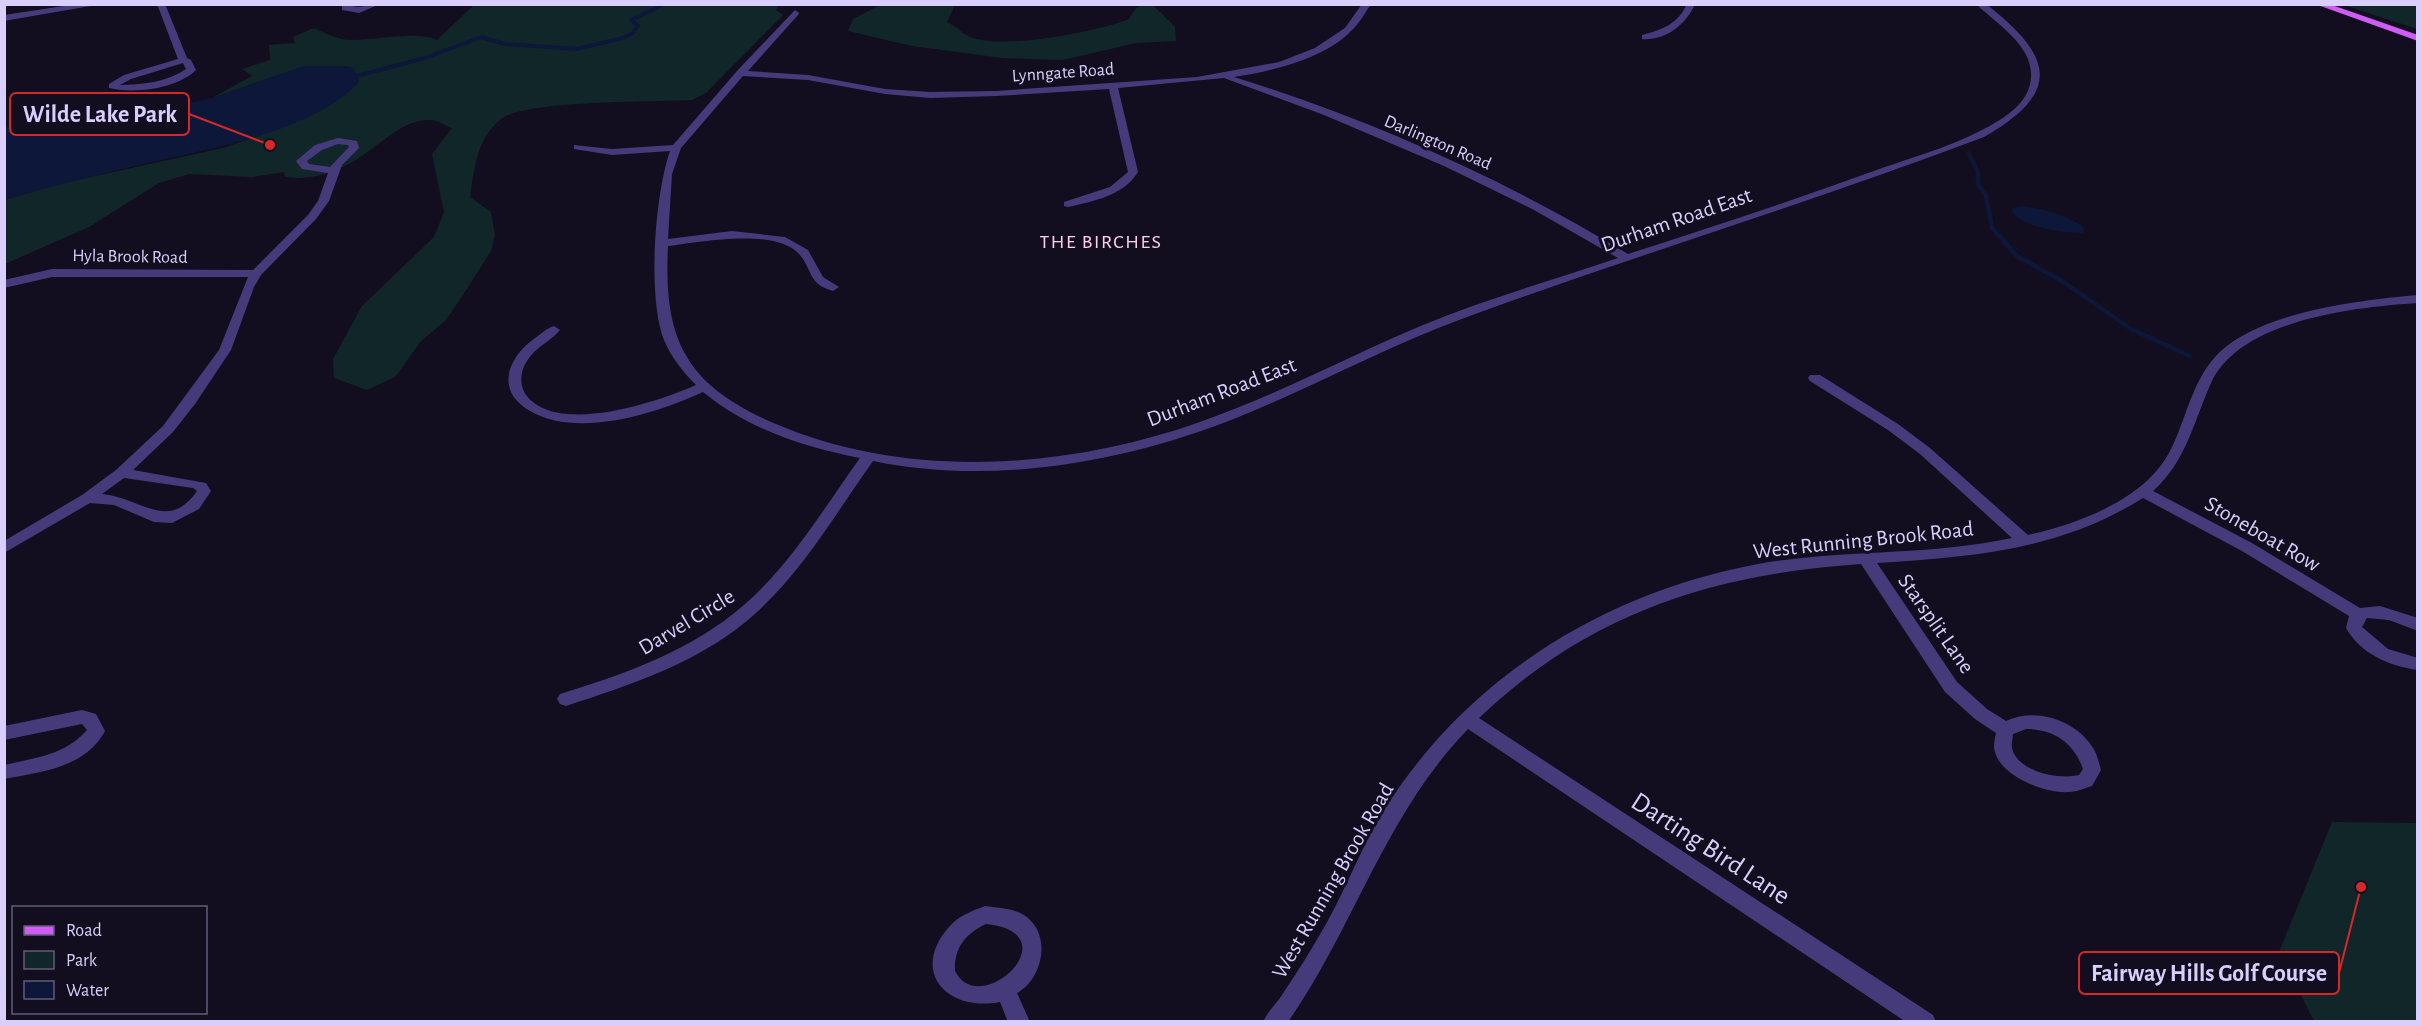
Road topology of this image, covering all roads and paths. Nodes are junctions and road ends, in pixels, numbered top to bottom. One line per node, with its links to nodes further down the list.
1 (98, 4): 9 (street)
2 (161, 4): 14 (street)
3 (346, 4): 4 (street)
4 (376, 4)
5 (1367, 4): 16 (street, Lynngate Road)
6 (1691, 4): 12 (street)
7 (1980, 4): 23 (street, Durham Road East)
8 (2319, 4): 13 (main road)
9 (43, 8): 11 (street)
10 (795, 13): 15 (street, Durham Road East)
11 (4, 18)
12 (1645, 37)
13 (2418, 38)
14 (183, 60): 14 (street)
15 (740, 73): 17 (street, Lynngate Road); 19 (street, Durham Road East)
16 (1227, 77): 17 (street, Lynngate Road); 23 (street, Darlington Road)
17 (1113, 85): 21 (street)
18 (578, 147): 19 (street)
19 (676, 148): 22 (street, Durham Road East)
20 (334, 171): 20 (street); 24 (street)
21 (1068, 204)
22 (664, 243): 26 (street); 30 (street, Durham Road East)
23 (1626, 258): 31 (street, Durham Road East)
24 (256, 273): 25 (street, Hyla Brook Road); 32 (street)
25 (4, 284)
26 (833, 287)
27 (2418, 299): 33 (street, West Running Brook Road)
28 (554, 330): 30 (street)
29 (1815, 378): 35 (street)
30 (705, 386): 31 (street, Durham Road East)
31 (867, 457): 41 (street, Darvel Circle)
32 (121, 473): 34 (street); 34 (street)
33 (2144, 492): 35 (street, West Running Brook Road); 38 (street, Stoneboat Row)
34 (87, 498): 36 (street)
35 (2026, 542): 37 (street, West Running Brook Road)
36 (4, 548)
37 (1866, 559): 42 (street, West Running Brook Road); 43 (street, Starsplit Lane)
38 (2358, 614): 39 (street); 40 (street)
39 (2418, 625)
40 (2418, 664)
41 (566, 699)
42 (1467, 719): 47 (street, West Running Brook Road); 49 (street, Darting Bird Lane)
43 (2005, 730): 43 (street)
44 (4, 733): 45 (street)
45 (4, 772)
46 (1005, 990): 46 (street); 48 (street)
47 (1279, 1020)
48 (1019, 1022)
49 (1925, 1022)

